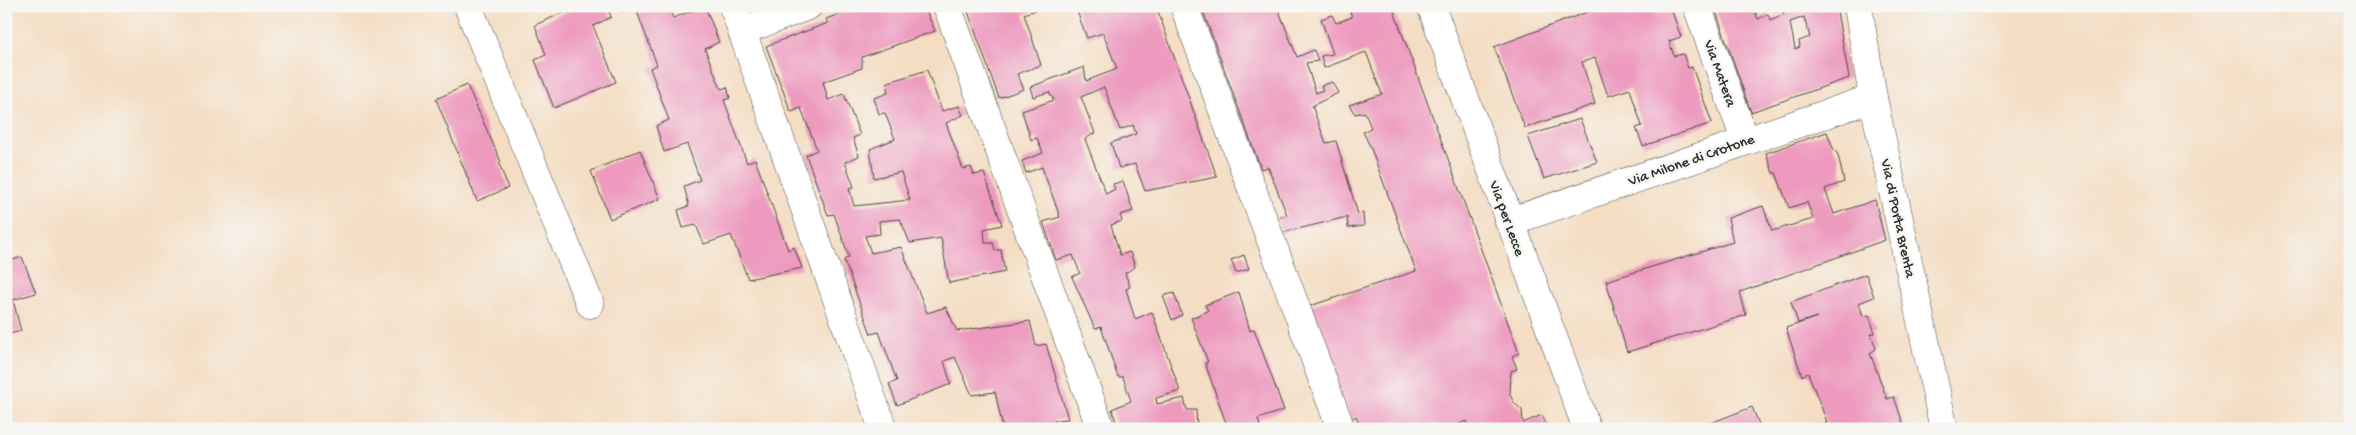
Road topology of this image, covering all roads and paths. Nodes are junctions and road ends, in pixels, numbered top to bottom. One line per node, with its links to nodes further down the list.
1 (468, 6): 13 (street)
2 (733, 6): 9 (street)
3 (808, 6): 9 (street)
4 (947, 6): 15 (street)
5 (1184, 6): 16 (street)
6 (1431, 6): 12 (street, Via per Lecce)
7 (1697, 6): 11 (street, Via Matera)
8 (1858, 6): 10 (street, Via di Porta Brenta)
9 (742, 31): 14 (street)
10 (1874, 98): 11 (street, Via Milone di Crotone); 18 (street, Via di Porta Brenta)
11 (1745, 140): 12 (street, Via Milone di Crotone)
12 (1509, 222): 17 (street, Via per Lecce)
13 (590, 304)
14 (883, 429)
15 (1101, 429)
16 (1341, 429)
17 (1587, 429)
18 (1944, 429)

